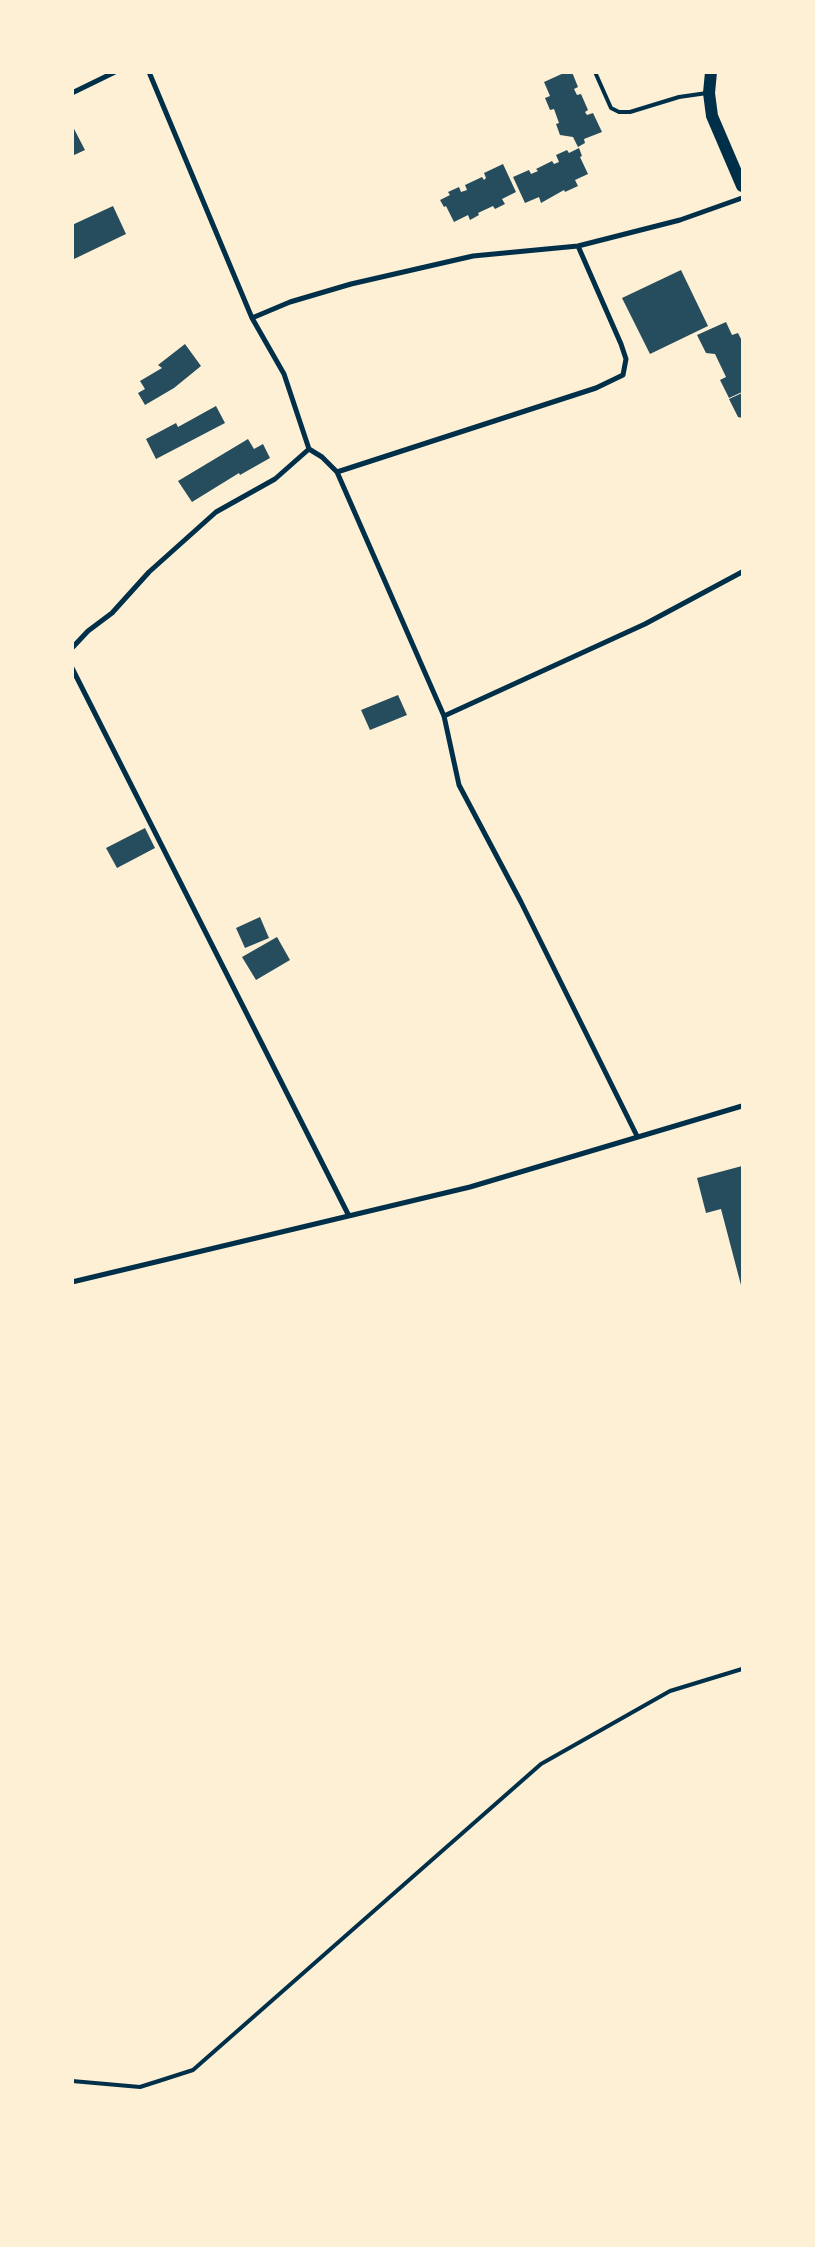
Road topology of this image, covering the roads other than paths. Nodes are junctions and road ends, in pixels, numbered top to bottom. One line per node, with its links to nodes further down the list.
1 (115, 72): 5 (street)
2 (149, 72): 10 (street)
3 (595, 72): 6 (lane)
4 (711, 72): 6 (main road)
5 (72, 93)
6 (709, 93): 7 (main road)
7 (742, 186)
8 (742, 198): 9 (street)
9 (578, 246): 10 (street); 12 (street)
10 (252, 318): 11 (street)
11 (309, 449): 12 (street); 14 (street)
12 (338, 472): 16 (street)
13 (742, 572): 16 (street)
14 (72, 648)
15 (72, 668): 19 (street)
16 (444, 716): 18 (street)
17 (742, 1106): 18 (street)
18 (637, 1136): 19 (street)
19 (349, 1216): 20 (street)
20 (72, 1282)
21 (742, 1669): 22 (lane)
22 (72, 2081)

